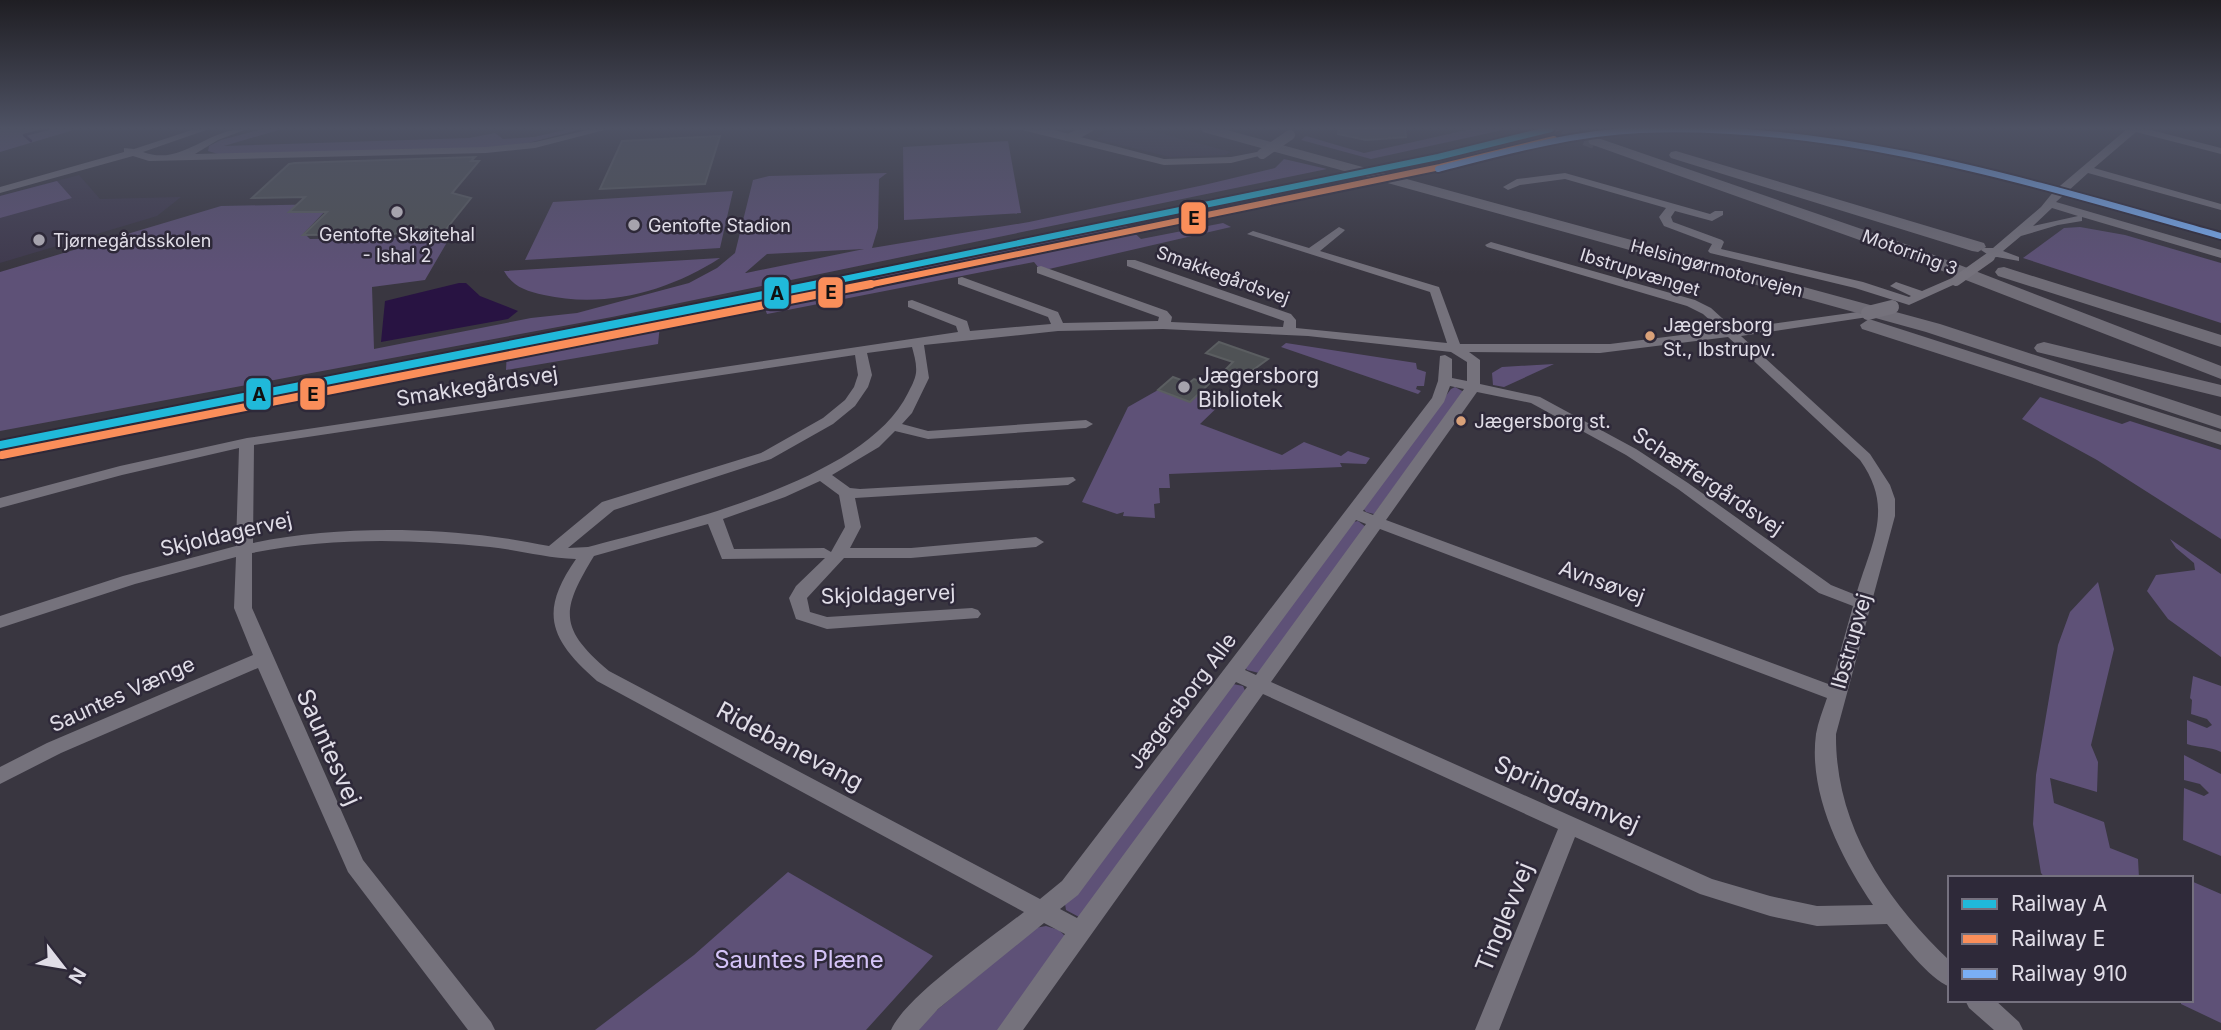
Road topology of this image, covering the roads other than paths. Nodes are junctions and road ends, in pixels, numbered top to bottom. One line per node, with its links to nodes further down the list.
1 (45, 177): 13 (street)
2 (1378, 177): 14 (highway, Helsingørmotorvejen)
3 (1408, 177): 18 (highway, Helsingørmotorvejen)
4 (1556, 177): 12 (street)
5 (1569, 177): 17 (street)
6 (1674, 177): 32 (highway)
7 (1706, 177): 53 (highway, Motorring 3)
8 (1718, 177): 48 (highway, Motorring 3)
9 (1752, 177): 27 (highway)
10 (2083, 177): 15 (street)
11 (2115, 177): 16 (street)
12 (1508, 187)
13 (0, 190)
14 (1474, 201): 38 (highway); 57 (highway, Helsingørmotorvejen)
15 (2050, 204): 20 (street); 23 (street)
16 (2221, 207)
17 (1672, 208): 19 (street); 25 (street)
18 (1528, 209): 25 (highway); 56 (highway, Helsingørmotorvejen)
19 (1719, 213)
20 (2108, 222): 23 (street); 28 (street)
21 (1339, 230): 26 (street)
22 (1253, 234): 26 (street)
23 (2017, 234): 27 (street)
24 (1491, 245): 45 (street, Ibstrupvænget)
25 (1716, 246): 35 (street); 36 (street)
26 (1311, 252): 51 (street)
27 (1988, 252): 29 (street); 34 (street, bridge)
28 (2221, 254)
29 (2015, 259): 41 (highway)
30 (1131, 263): 44 (street, Smakkegårdsvej)
31 (1041, 270): 40 (street)
32 (1932, 276): 34 (street)
33 (962, 281): 42 (street)
34 (1953, 282): 35 (street)
35 (1923, 296): 36 (street)
36 (1908, 302): 39 (street, bridge)
37 (912, 304): 46 (street)
38 (1824, 316): 39 (street); 45 (street)
39 (1856, 319): 60 (highway)
40 (1163, 325): 42 (street, Smakkegårdsvej); 43 (street, Smakkegårdsvej)
41 (2221, 326)
42 (1058, 327): 46 (street, Smakkegårdsvej)
43 (1271, 332): 44 (street, Smakkegårdsvej); 51 (street, Smakkegårdsvej)
44 (1289, 332): 51 (street, Smakkegårdsvej)
45 (1732, 333): 49 (street); 74 (street, Ibstrupvej)
46 (965, 335): 47 (street, Smakkegårdsvej)
47 (917, 341): 50 (street, Smakkegårdsvej); 59 (street, Skjoldagervej)
48 (2221, 341)
49 (1607, 347): 51 (street); 52 (street)
50 (860, 349): 61 (street, Smakkegårdsvej); 71 (street)
51 (1450, 353): 52 (street); 54 (street, Jægersborg Alle)
52 (1474, 360): 55 (street)
53 (2221, 373)
54 (1445, 382): 55 (street, Schæffergårdsvej); 66 (street, Jægersborg Alle)
55 (1472, 386): 68 (street); 74 (street, Schæffergårdsvej)
56 (2221, 391)
57 (2221, 423)
58 (1086, 424): 59 (street)
59 (892, 426): 62 (street, Skjoldagervej)
60 (2221, 439)
61 (247, 442): 65 (street, Smakkegårdsvej); 70 (street, Sauntesvej)
62 (822, 475): 64 (street); 67 (street, Skjoldagervej)
63 (1068, 480): 64 (street)
64 (846, 493): 73 (street, Skjoldagervej)
65 (0, 503)
66 (1352, 513): 68 (street, Avnsøvej); 78 (street, Jægersborg Alle)
67 (713, 517): 72 (street, Skjoldagervej); 73 (street, Skjoldagervej)
68 (1376, 523): 79 (street); 80 (street, Avnsøvej)
69 (1036, 542): 73 (street, Skjoldagervej)
70 (244, 549): 71 (street, Skjoldagervej); 76 (street, Skjoldagervej); 77 (street, Sauntesvej)
71 (552, 552): 72 (street, Skjoldagervej)
72 (588, 552): 83 (street, Ridebanevang)
73 (832, 553): 75 (street, Skjoldagervej)
74 (1861, 603): 80 (street, Ibstrupvej)
75 (972, 614)
76 (0, 622)
77 (263, 658): 81 (street, Sauntes Vænge); 88 (street, Sauntesvej)
78 (1232, 672): 79 (street, Springdamvej); 83 (street, Jægersborg Alle)
79 (1259, 684): 82 (street, Springdamvej); 85 (street)
80 (1836, 694): 84 (street, Ibstrupvej)
81 (0, 776)
82 (1570, 824): 84 (street, Springdamvej); 91 (street, Tinglevvej)
83 (1044, 911): 85 (street, Ridebanevang); 89 (street, Jægersborg Alle)
84 (1892, 914): 86 (street, Ibstrupvej)
85 (1080, 931): 90 (street)
86 (1948, 974)
87 (1979, 1002): 92 (street)
88 (483, 1030)
89 (902, 1030)
90 (1009, 1030)
91 (1487, 1030)
92 (2011, 1030)

